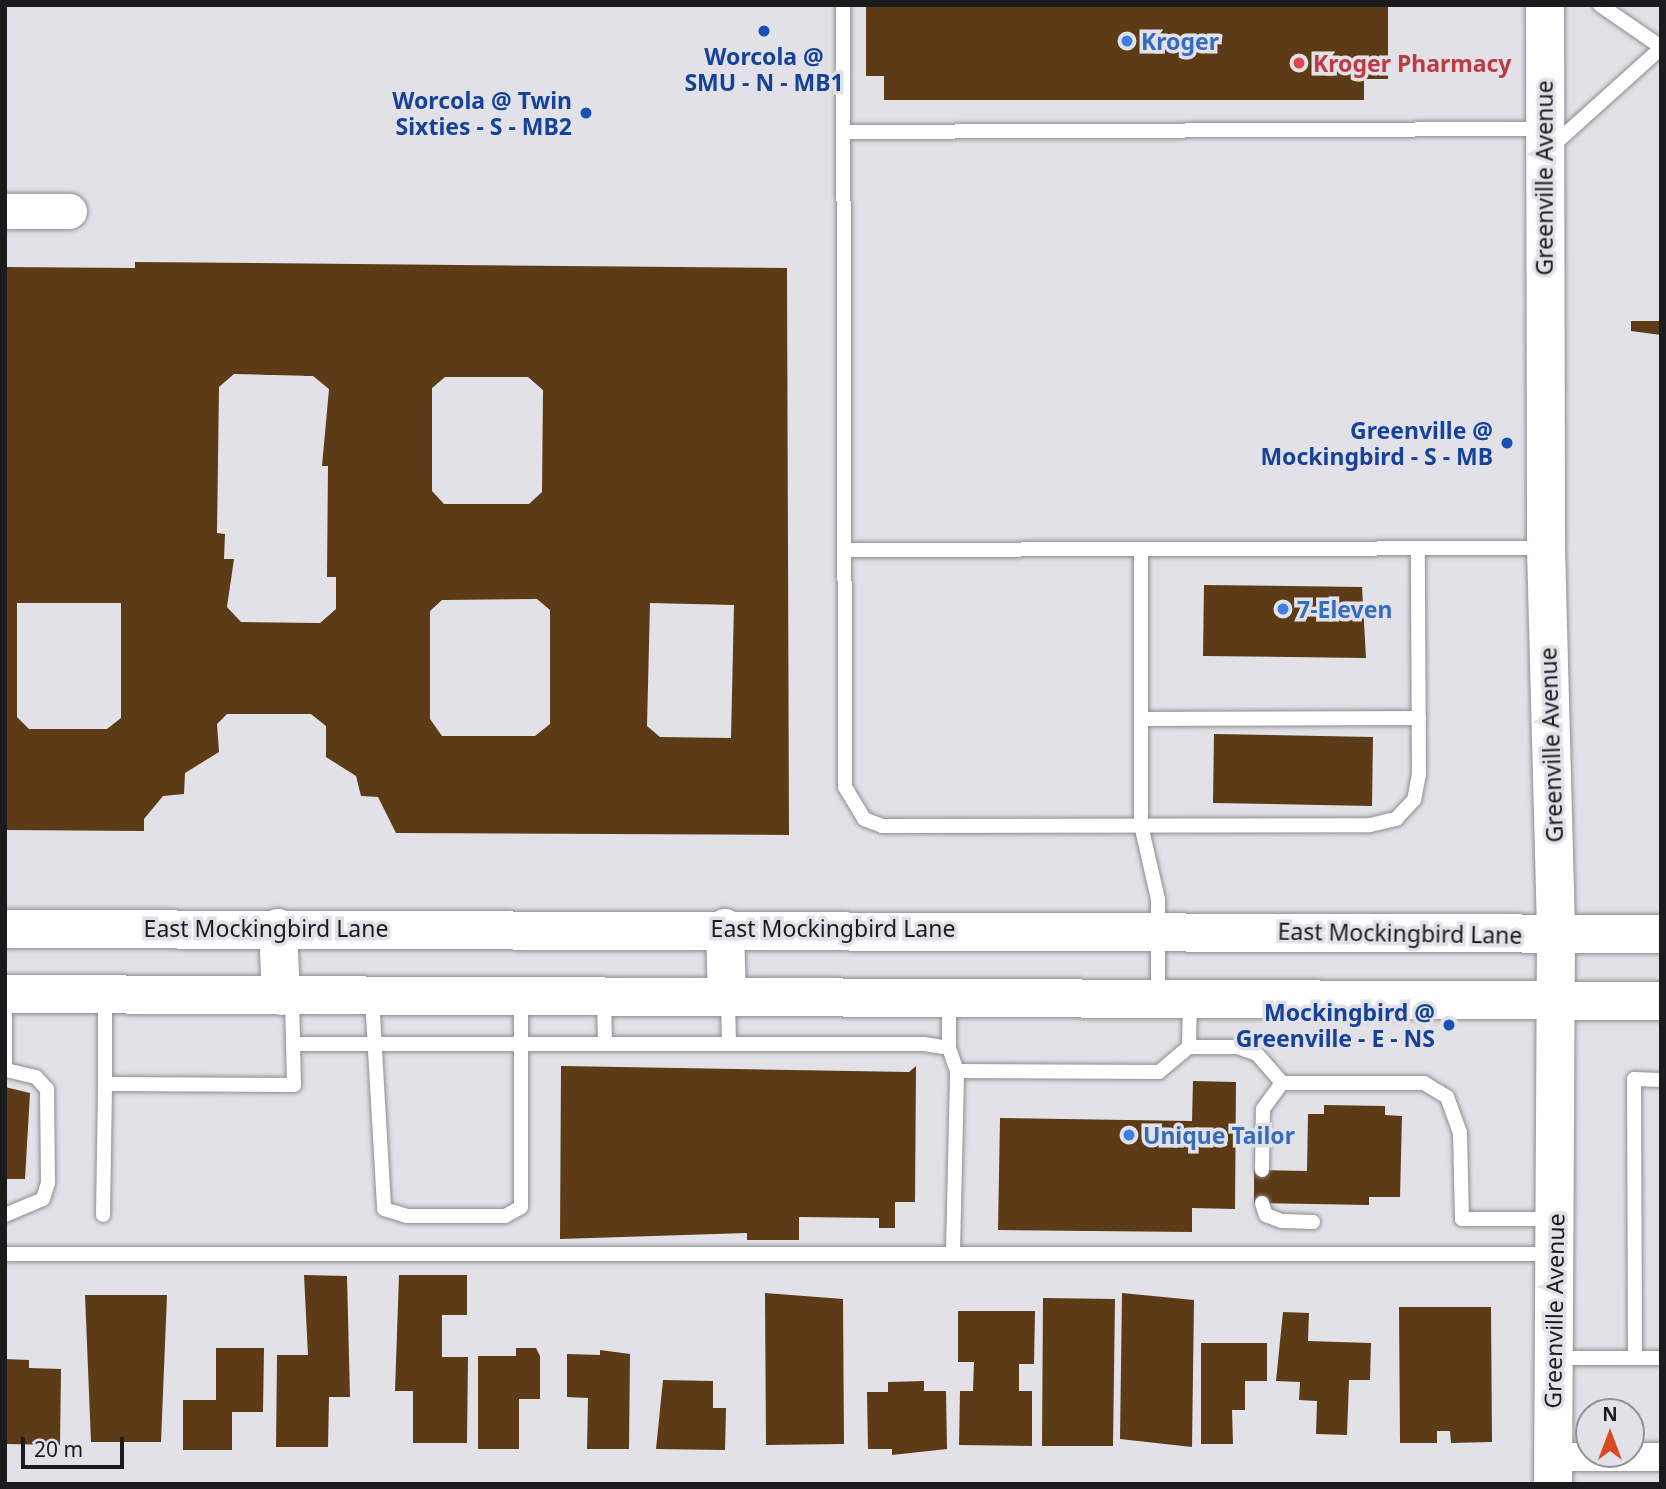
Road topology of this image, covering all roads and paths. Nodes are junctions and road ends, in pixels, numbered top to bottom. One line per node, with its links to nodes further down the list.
1 (843, 5): 5 (lane)
2 (1545, 5): 6 (main road, Greenville Avenue)
3 (1600, 5): 4 (lane)
4 (1661, 47): 6 (lane)
5 (843, 132): 6 (lane); 11 (lane)
6 (1544, 142): 9 (main road, Greenville Avenue)
7 (5, 211): 8 (street)
8 (69, 211)
9 (1546, 548): 10 (lane); 21 (main road, Greenville Avenue)
10 (1418, 549): 12 (lane); 13 (lane)
11 (845, 550): 12 (lane); 15 (lane)
12 (1141, 550): 14 (lane)
13 (1419, 718): 14 (lane); 15 (lane)
14 (1141, 719): 15 (lane)
15 (1141, 825): 19 (lane)
16 (278, 928): 17 (main road, East Mockingbird Lane); 18 (main road, East Mockingbird Lane); 24 (main road)
17 (724, 928): 19 (main road, East Mockingbird Lane); 28 (main road)
18 (5, 929)
19 (1158, 930): 21 (main road, East Mockingbird Lane); 30 (lane)
20 (1661, 934): 21 (main road, East Mockingbird Lane)
21 (1556, 935): 31 (main road, Greenville Avenue)
22 (5, 994): 23 (main road); 40 (lane)
23 (105, 995): 24 (main road); 44 (lane)
24 (286, 996): 25 (main road); 34 (lane)
25 (372, 996): 26 (main road); 37 (lane)
26 (520, 997): 27 (main road); 38 (lane)
27 (604, 997): 28 (main road); 33 (lane)
28 (727, 999): 29 (main road); 35 (lane)
29 (949, 1000): 30 (main road); 39 (lane)
30 (1174, 1000): 31 (main road); 36 (lane)
31 (1556, 1000): 32 (main road); 50 (main road, Greenville Avenue)
32 (1661, 1001)
33 (605, 1043): 35 (lane); 38 (lane)
34 (293, 1044): 37 (lane); 44 (lane)
35 (729, 1044): 39 (lane)
36 (1189, 1047): 41 (lane); 43 (lane)
37 (372, 1048): 38 (lane); 38 (lane)
38 (520, 1048)
39 (949, 1048): 41 (lane)
40 (5, 1070): 47 (lane)
41 (957, 1071): 51 (lane)
42 (1661, 1080): 54 (lane)
43 (1282, 1083): 45 (lane); 50 (lane)
44 (105, 1084): 48 (lane)
45 (1262, 1170)
46 (1262, 1203): 49 (lane)
47 (5, 1215)
48 (103, 1215)
49 (1313, 1222)
50 (1555, 1237): 51 (lane); 53 (main road, Greenville Avenue)
51 (953, 1252): 52 (lane)
52 (5, 1254)
53 (1553, 1358): 54 (lane); 57 (main road, Greenville Avenue)
54 (1635, 1358): 55 (lane)
55 (1661, 1358)
56 (1661, 1457): 57 (street)
57 (1553, 1470)

